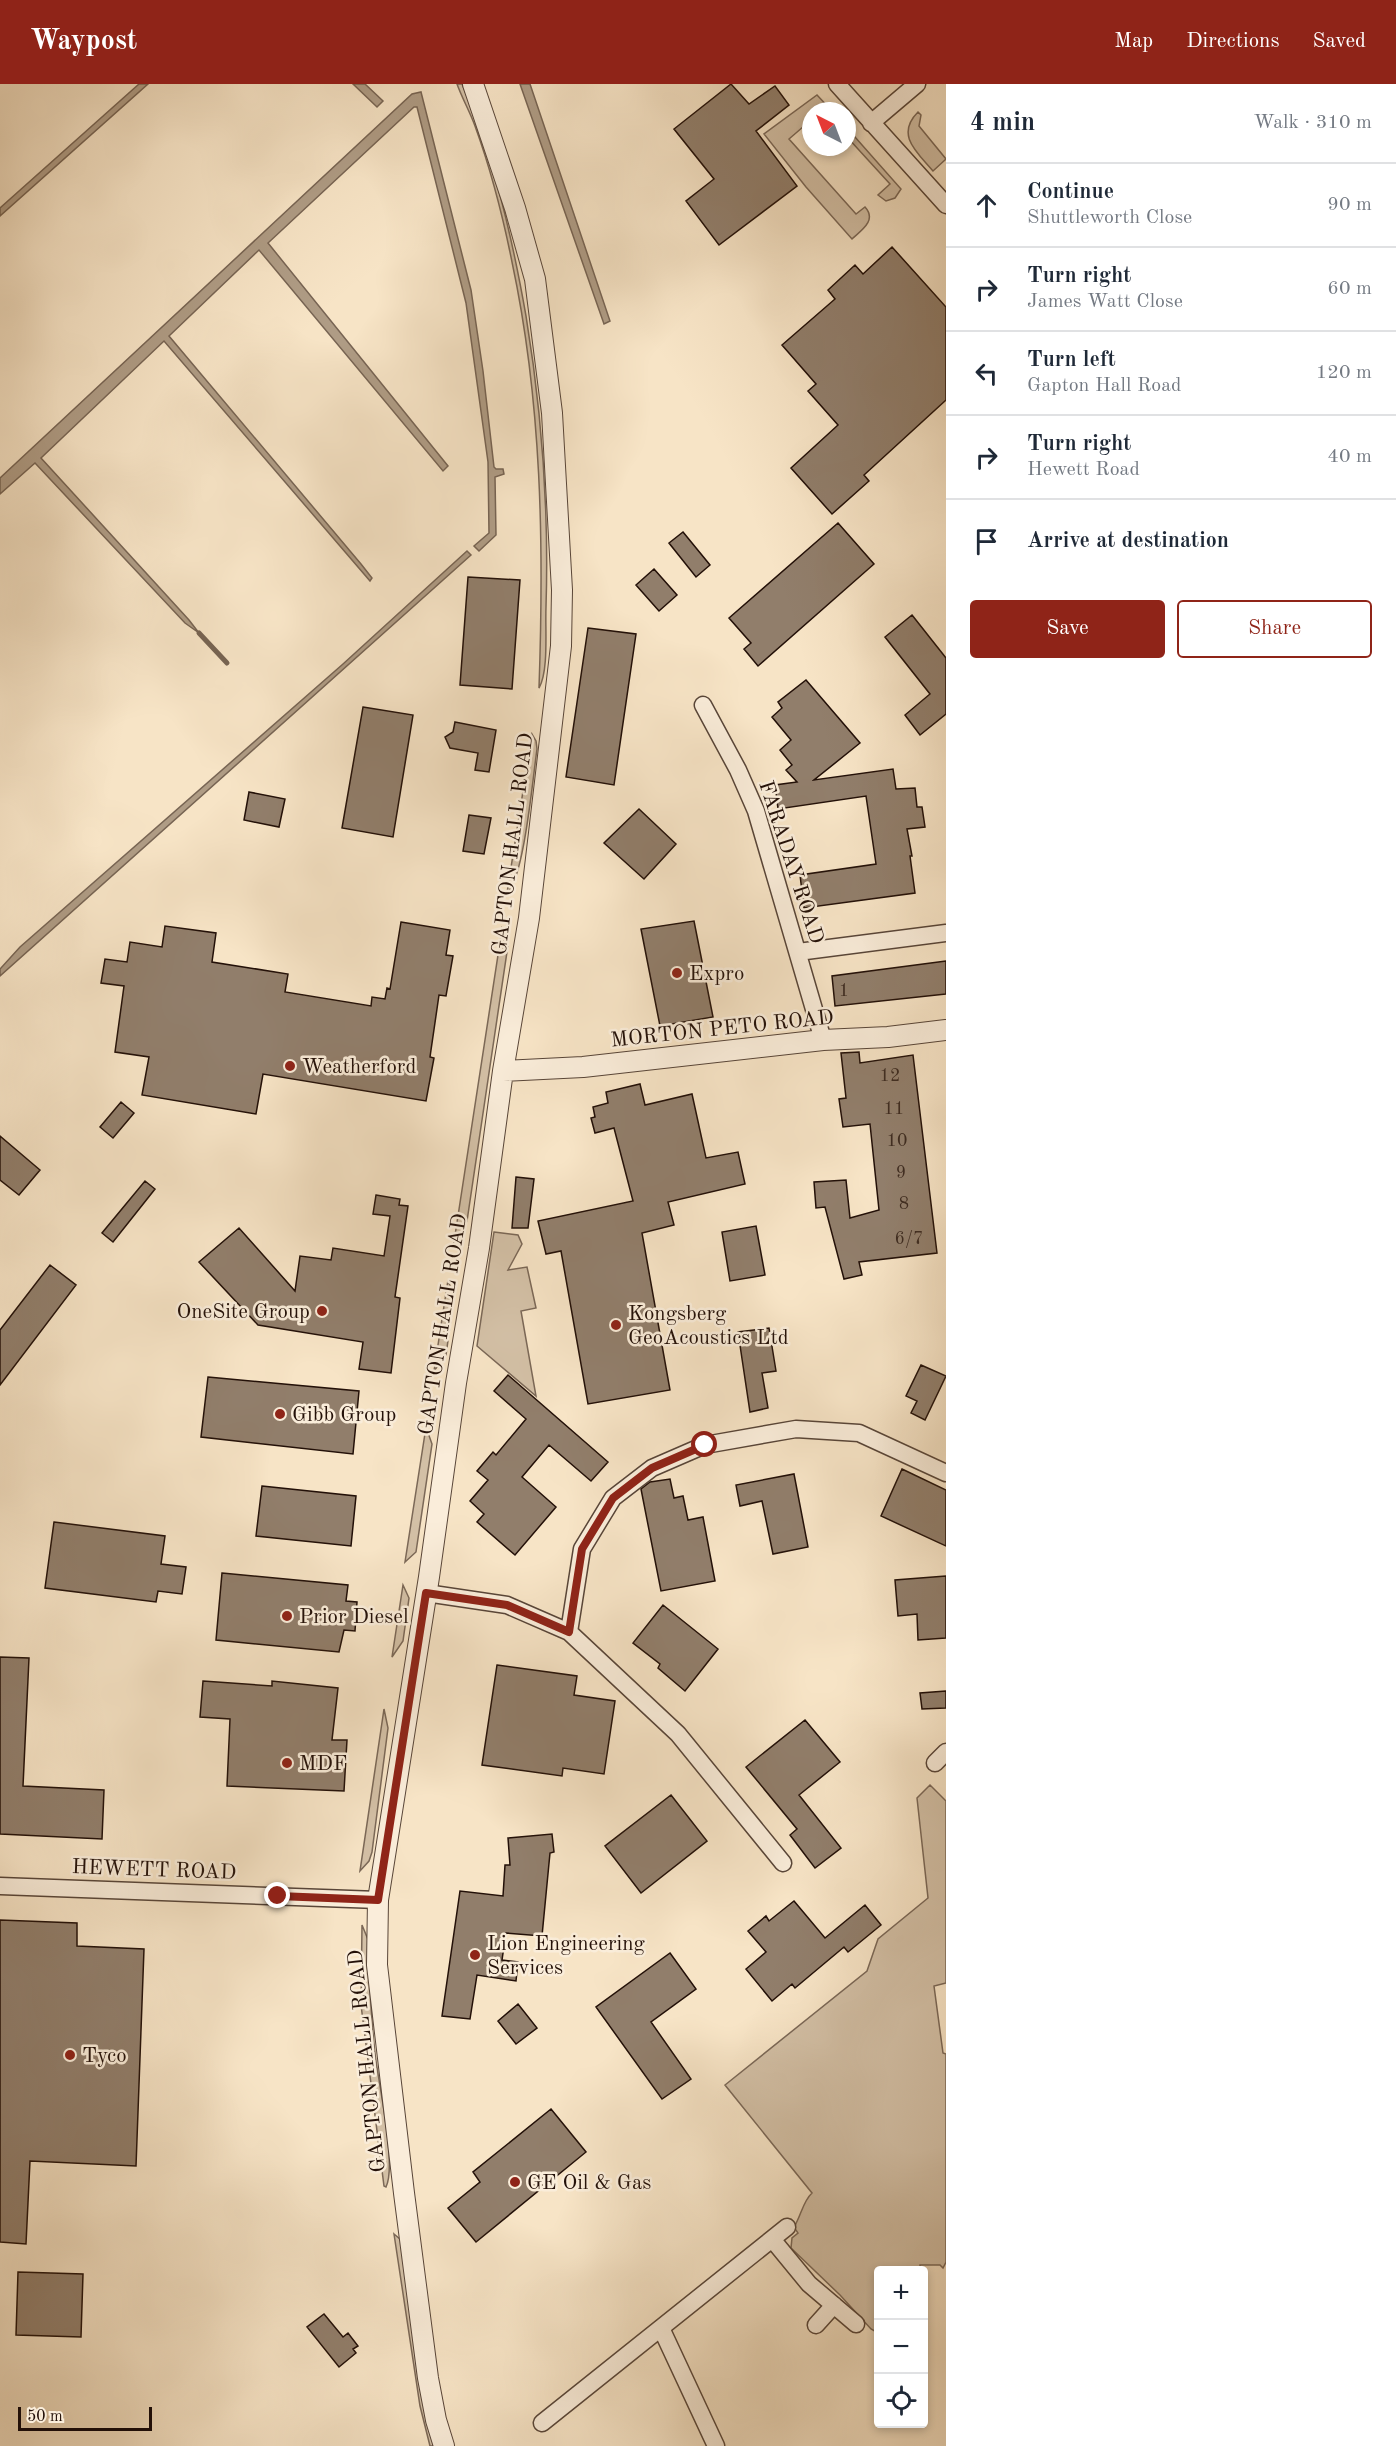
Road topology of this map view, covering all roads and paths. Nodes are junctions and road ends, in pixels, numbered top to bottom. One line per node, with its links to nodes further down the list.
1 (473, 84): 11 (street, GAPTON HALL ROAD)
2 (837, 84): 4 (street)
3 (917, 84): 4 (street)
4 (872, 123): 5 (street)
5 (946, 205)
6 (703, 705): 8 (street, FARADAY ROAD)
7 (946, 933): 8 (street)
8 (798, 952): 10 (street, FARADAY ROAD)
9 (946, 1030): 10 (street, MORTON PETO ROAD)
10 (823, 1040): 11 (street, MORTON PETO ROAD)
11 (503, 1071): 13 (street, GAPTON HALL ROAD)
12 (946, 1473): 14 (street)
13 (426, 1593): 14 (street); 17 (street, GAPTON HALL ROAD)
14 (569, 1632): 15 (street)
15 (783, 1863)
16 (0, 1886): 17 (street, HEWETT ROAD)
17 (378, 1900): 25 (street, GAPTON HALL ROAD)
18 (787, 2227): 19 (street)
19 (772, 2239): 20 (street); 23 (street)
20 (834, 2305): 21 (street); 22 (street)
21 (816, 2325)
22 (856, 2325)
23 (661, 2328): 24 (street); 26 (street)
24 (542, 2423)
25 (444, 2446)
26 (716, 2446)

